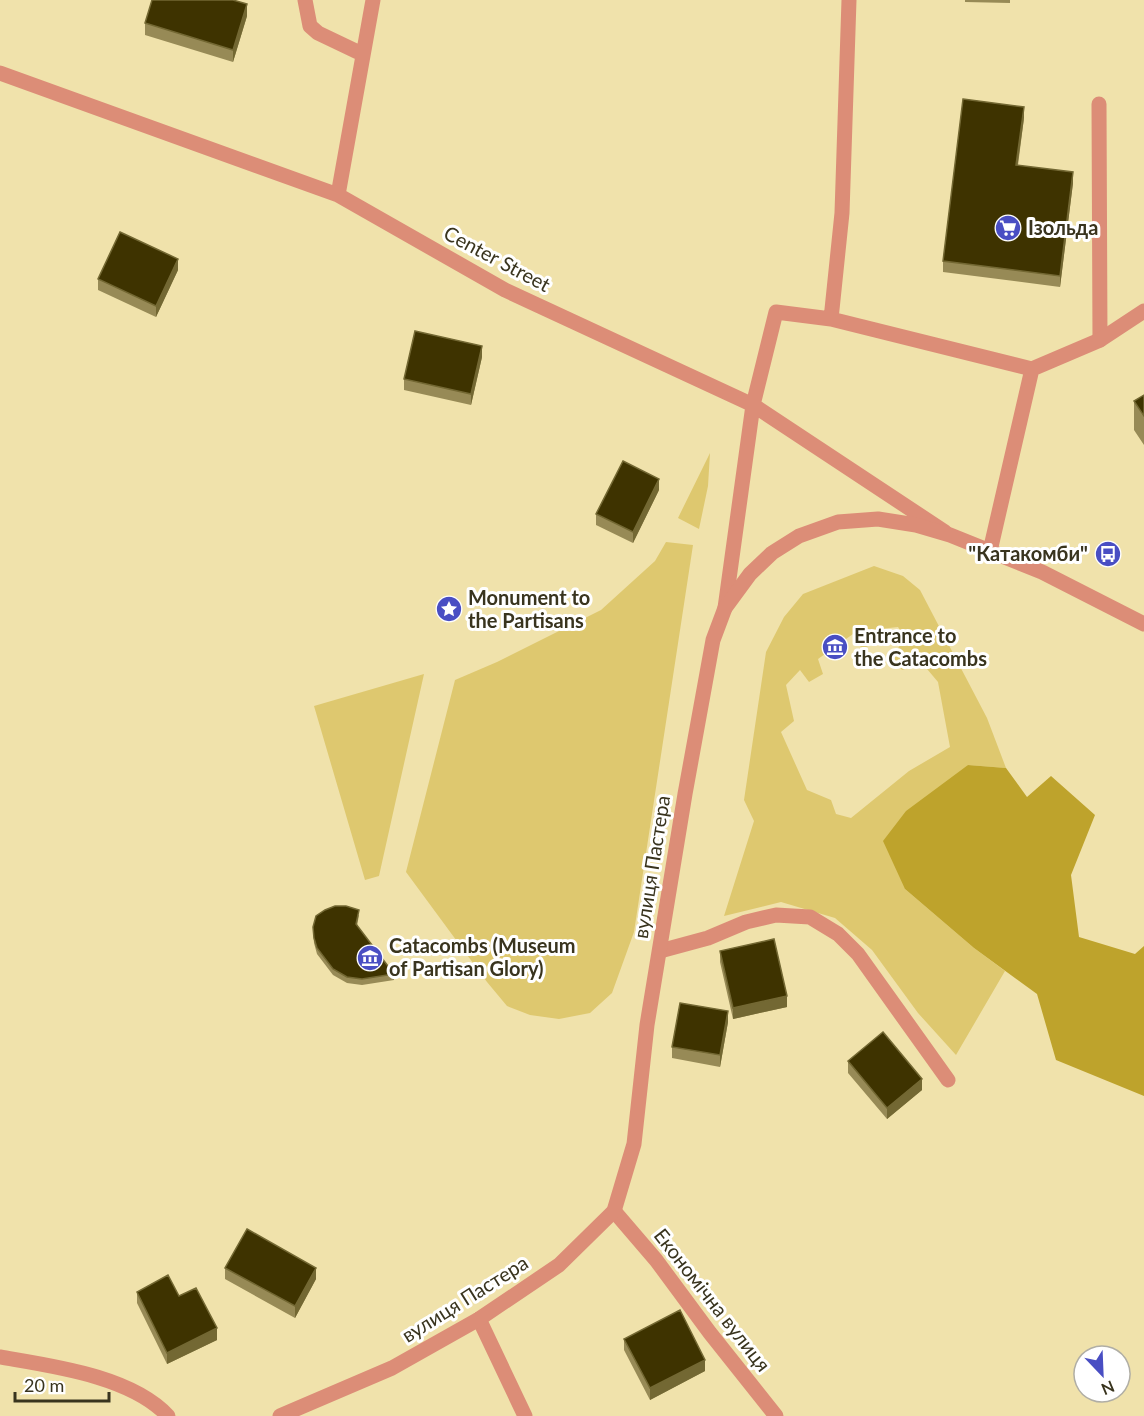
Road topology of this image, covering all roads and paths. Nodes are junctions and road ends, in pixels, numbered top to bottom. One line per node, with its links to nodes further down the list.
1 (305, 0): 4 (street)
2 (373, 0): 4 (street)
3 (849, 0): 9 (street)
4 (362, 54): 7 (street)
5 (0, 73): 7 (street, Center Street)
6 (1099, 104): 10 (street)
7 (338, 195): 12 (street, Center Street)
8 (1144, 311): 10 (street)
9 (831, 319): 11 (street); 12 (street)
10 (1100, 340): 11 (street)
11 (1032, 369): 14 (street)
12 (753, 405): 13 (street, Center Street); 15 (street)
13 (950, 535): 14 (street, вулиця Пастера); 15 (street, вулиця Пастера)
14 (990, 551): 16 (street, вулиця Пастера)
15 (725, 608): 17 (street, вулиця Пастера)
16 (1144, 624)
17 (660, 951): 18 (street); 19 (street, вулиця Пастера)
18 (948, 1080)
19 (614, 1211): 20 (street, вулиця Пастера); 25 (street, Економічна вулиця)
20 (479, 1319): 23 (street, вулиця Пастера); 24 (street)
21 (0, 1357): 22 (street)
22 (168, 1416)
23 (280, 1416)
24 (525, 1416)
25 (776, 1416)

